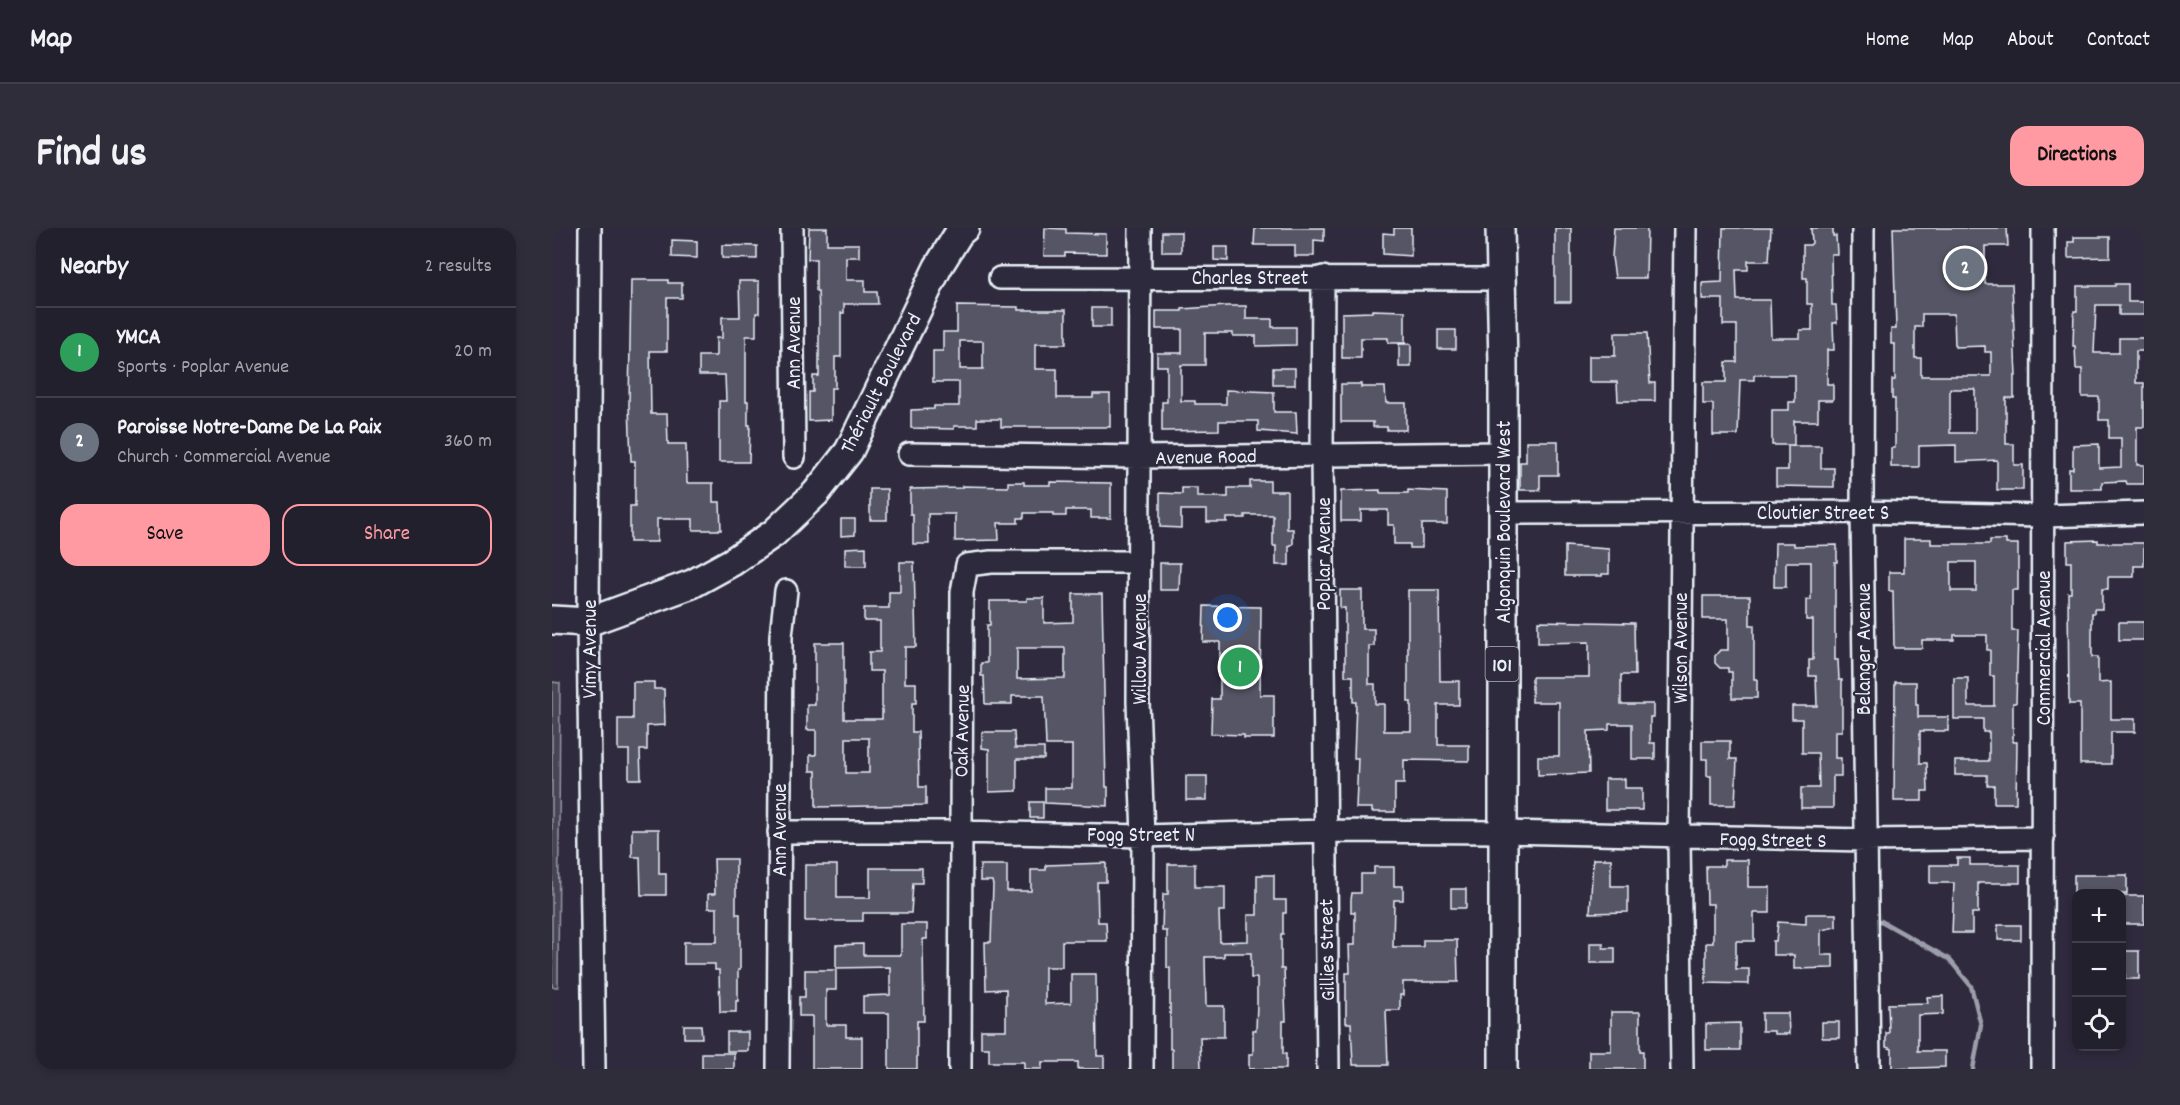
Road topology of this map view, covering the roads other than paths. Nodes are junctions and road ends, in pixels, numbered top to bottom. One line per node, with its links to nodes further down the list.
1 (590, 228): 27 (street, Vimy Avenue)
2 (792, 228): 18 (street, Ann Avenue)
3 (964, 228): 27 (main road, Thériault Boulevard)
4 (1140, 228): 11 (street, Willow Avenue)
5 (1486, 228): 10 (main road)
6 (1500, 228): 10 (main road, Algonquin Boulevard West / 101)
7 (1684, 228): 21 (street, Wilson Avenue)
8 (1863, 228): 19 (street, Belanger Avenue)
9 (2043, 228): 23 (street, Commercial Avenue)
10 (1500, 269): 12 (street, Charles Street); 14 (main road, Algonquin Boulevard West / 101)
11 (1139, 277): 12 (street, Charles Street); 13 (street, Charles Street); 17 (street, Willow Avenue)
12 (1323, 277): 16 (street, Poplar Avenue)
13 (999, 278)
14 (1503, 453): 16 (street, Avenue Road); 20 (main road, Algonquin Boulevard West / 101)
15 (909, 454): 17 (street, Avenue Road)
16 (1322, 455): 17 (street, Avenue Road); 28 (street, Poplar Avenue)
17 (1138, 457): 24 (street, Willow Avenue)
18 (794, 458)
19 (1862, 512): 21 (street, Cloutier Street S); 23 (street, Cloutier Street S); 35 (street, Belanger Avenue)
20 (1502, 513): 21 (street, Cloutier Street S); 31 (main road, Algonquin Boulevard West / 101)
21 (1681, 513): 33 (street, Wilson Avenue)
22 (2144, 513): 23 (street, Cloutier Street S)
23 (2043, 516): 34 (street, Commercial Avenue)
24 (1139, 562): 30 (street, Oak Avenue); 32 (street, Willow Avenue)
25 (786, 591): 29 (street, Ann Avenue)
26 (552, 620): 27 (main road, Thériault Boulevard)
27 (588, 622): 36 (street, Vimy Avenue)
28 (1324, 831): 31 (street, Fogg Street N); 32 (street, Fogg Street N); 40 (street, Gillies Street)
29 (779, 832): 30 (street, Fogg Street N); 37 (street, Ann Avenue)
30 (960, 832): 32 (street, Fogg Street N); 38 (street, Oak Avenue)
31 (1503, 832): 33 (street, Fogg Street S); 41 (main road, Algonquin Boulevard West / 101)
32 (1143, 836): 39 (street, Willow Avenue)
33 (1679, 837): 35 (street, Fogg Street S); 42 (street, Wilson Avenue)
34 (2043, 838): 35 (street, Fogg Street S); 44 (street, Commercial Avenue)
35 (1865, 840): 43 (street, Belanger Avenue)
36 (594, 1069)
37 (778, 1069)
38 (960, 1069)
39 (1142, 1069)
40 (1328, 1069)
41 (1503, 1069)
42 (1682, 1069)
43 (1869, 1069)
44 (2042, 1069)

